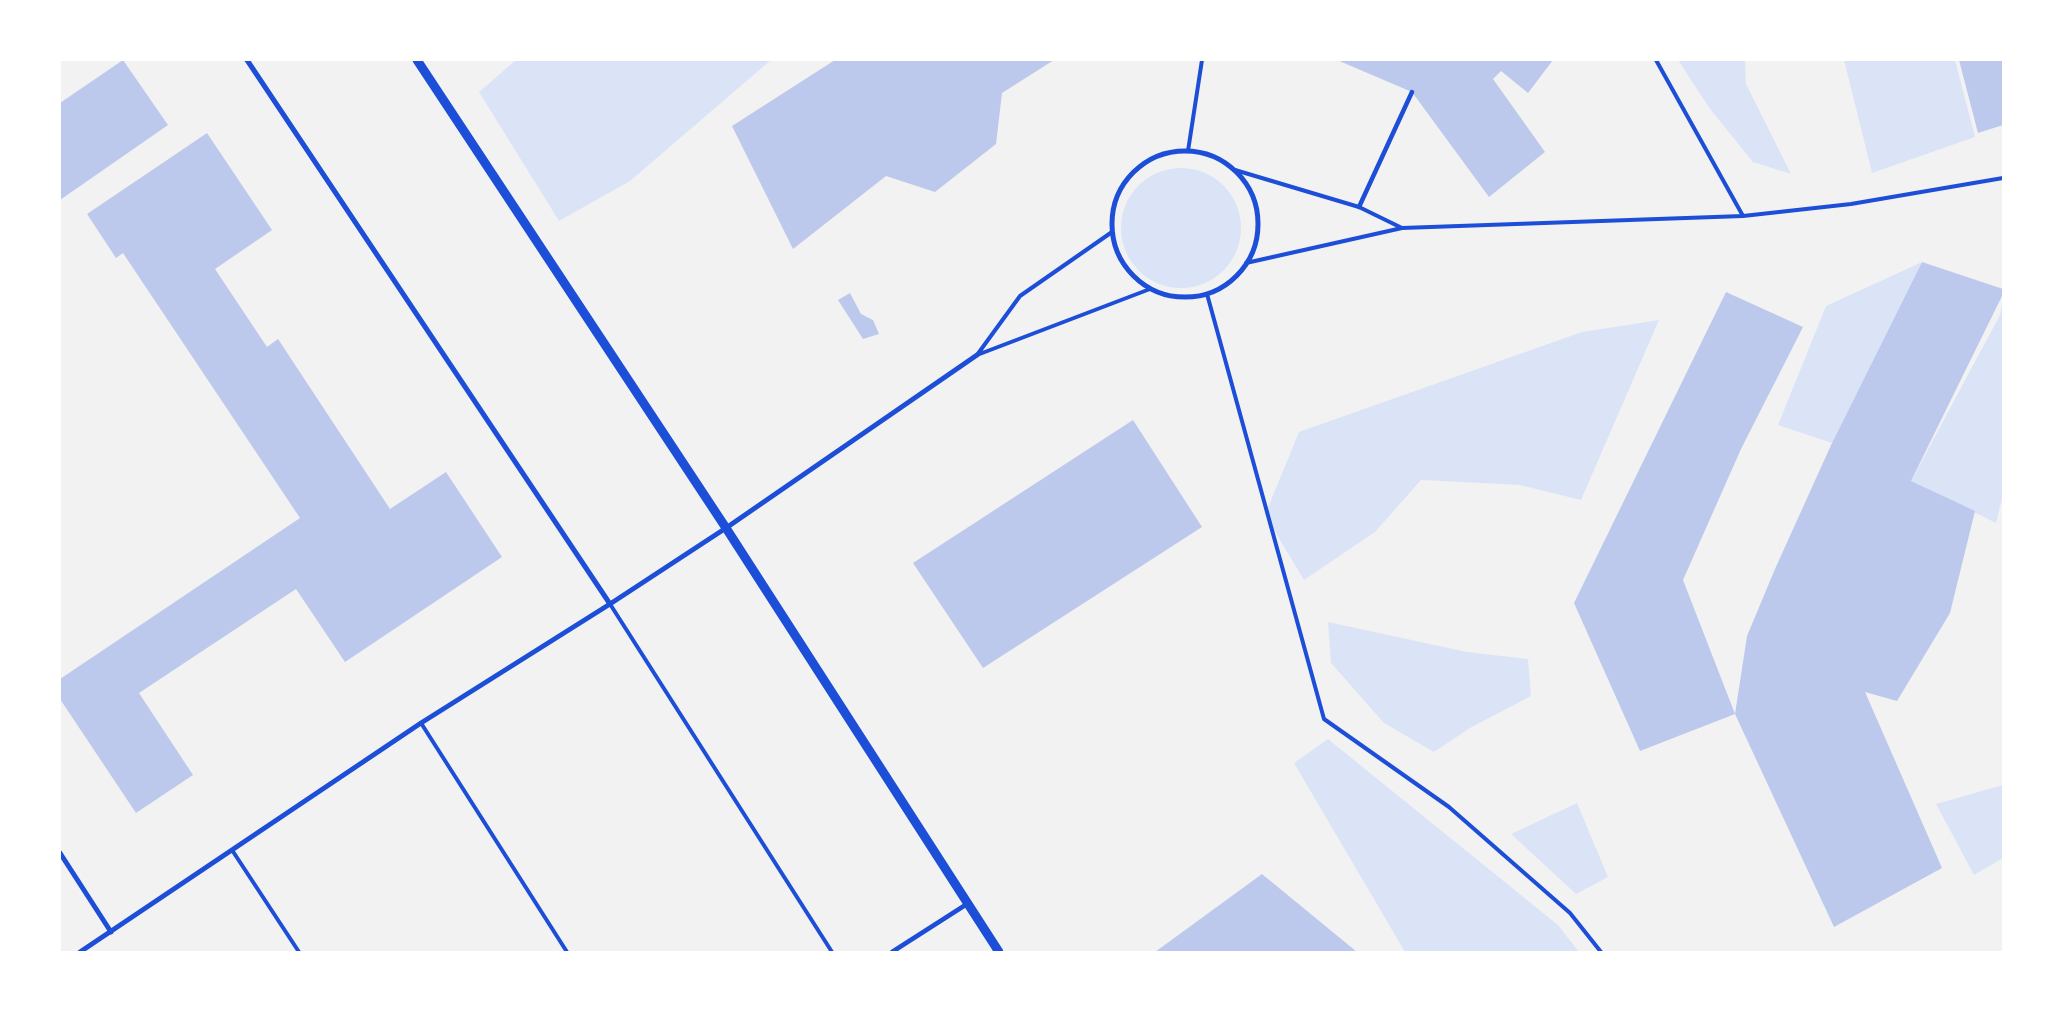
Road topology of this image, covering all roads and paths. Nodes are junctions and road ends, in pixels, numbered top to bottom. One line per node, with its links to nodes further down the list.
1 (247, 60): 18 (street)
2 (417, 60): 17 (street)
3 (1202, 60): 6 (lane)
4 (1656, 60): 10 (lane)
5 (1412, 92): 9 (street)
6 (1188, 151): 7 (street); 12 (street)
7 (1235, 170): 9 (lane); 13 (street)
8 (2003, 178): 10 (lane)
9 (1359, 208): 11 (lane)
10 (1743, 216): 11 (lane)
11 (1402, 228): 13 (lane)
12 (1112, 232): 14 (street); 16 (lane)
13 (1246, 263): 15 (street)
14 (1150, 289): 15 (street); 16 (lane)
15 (1207, 294): 30 (lane)
16 (976, 355): 17 (street)
17 (726, 528): 18 (street); 22 (street)
18 (610, 604): 19 (street); 27 (lane)
19 (421, 723): 20 (street); 26 (lane)
20 (232, 850): 23 (street); 25 (lane)
21 (60, 854): 23 (street)
22 (967, 904): 28 (street); 29 (street)
23 (111, 932): 24 (street)
24 (80, 952)
25 (299, 952)
26 (567, 952)
27 (832, 952)
28 (892, 952)
29 (999, 952)
30 (1601, 952)

